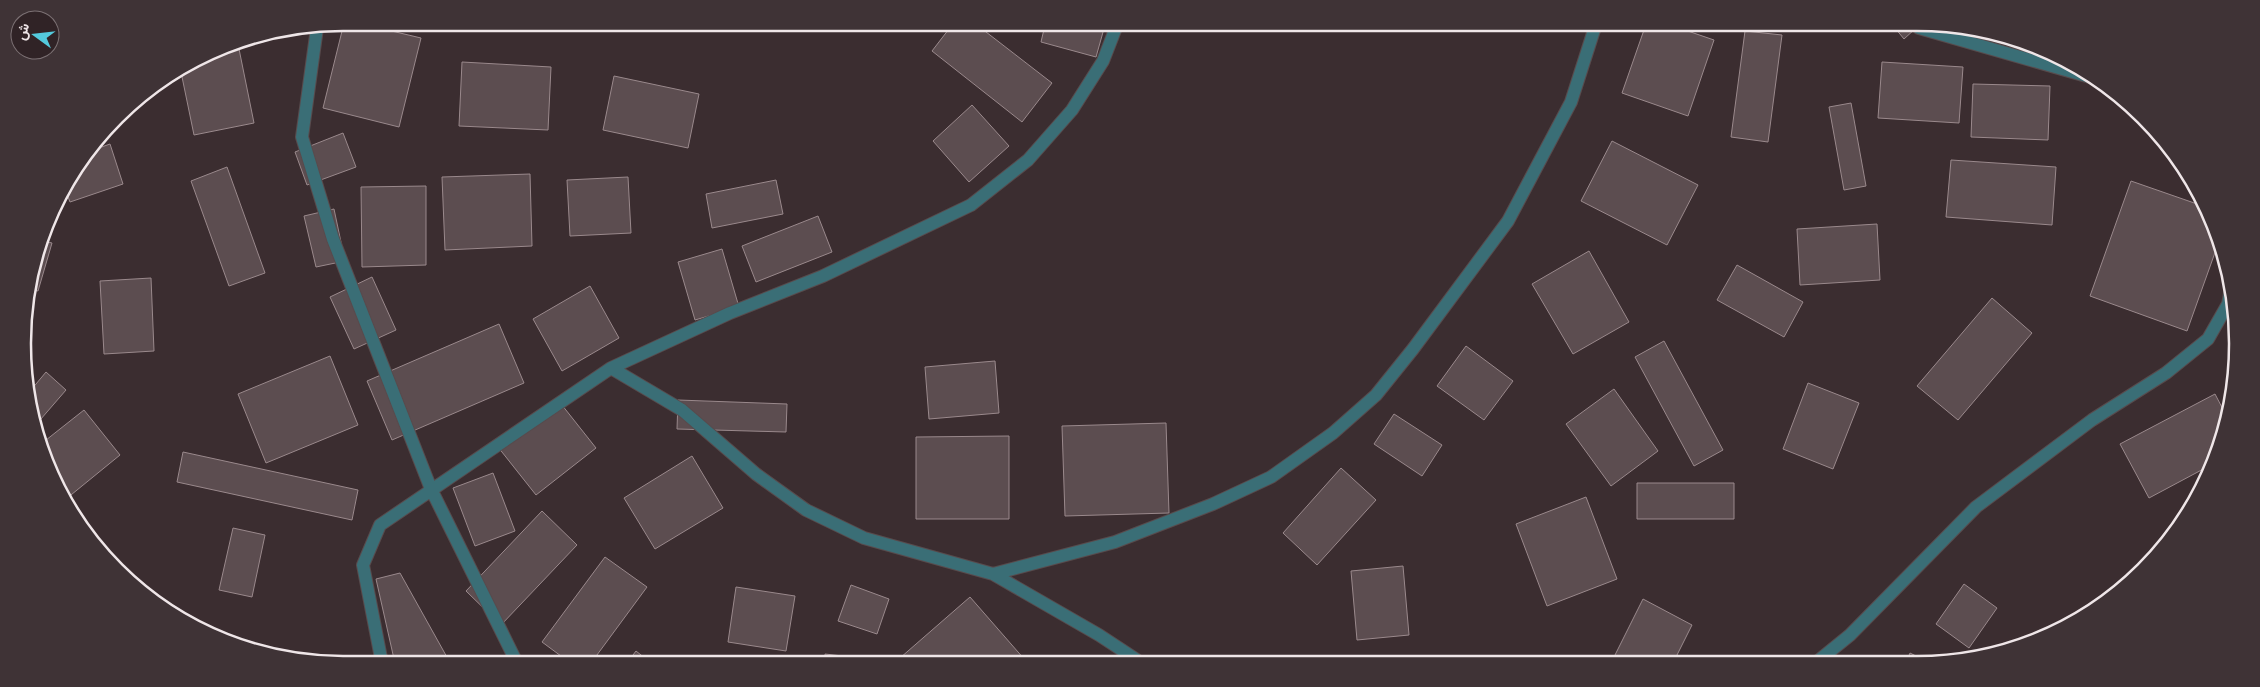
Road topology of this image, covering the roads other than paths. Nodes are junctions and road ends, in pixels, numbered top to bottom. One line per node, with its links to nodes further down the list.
1 (1116, 31): 7 (street)
2 (1594, 31): 9 (street)
3 (1932, 32): 5 (street)
4 (316, 33): 8 (street)
5 (2070, 71)
6 (2226, 307): 13 (street)
7 (611, 368): 8 (street); 9 (street)
8 (431, 489): 10 (street); 11 (street)
9 (993, 574): 12 (street)
10 (381, 656)
11 (514, 656)
12 (1131, 656)
13 (1825, 656)

